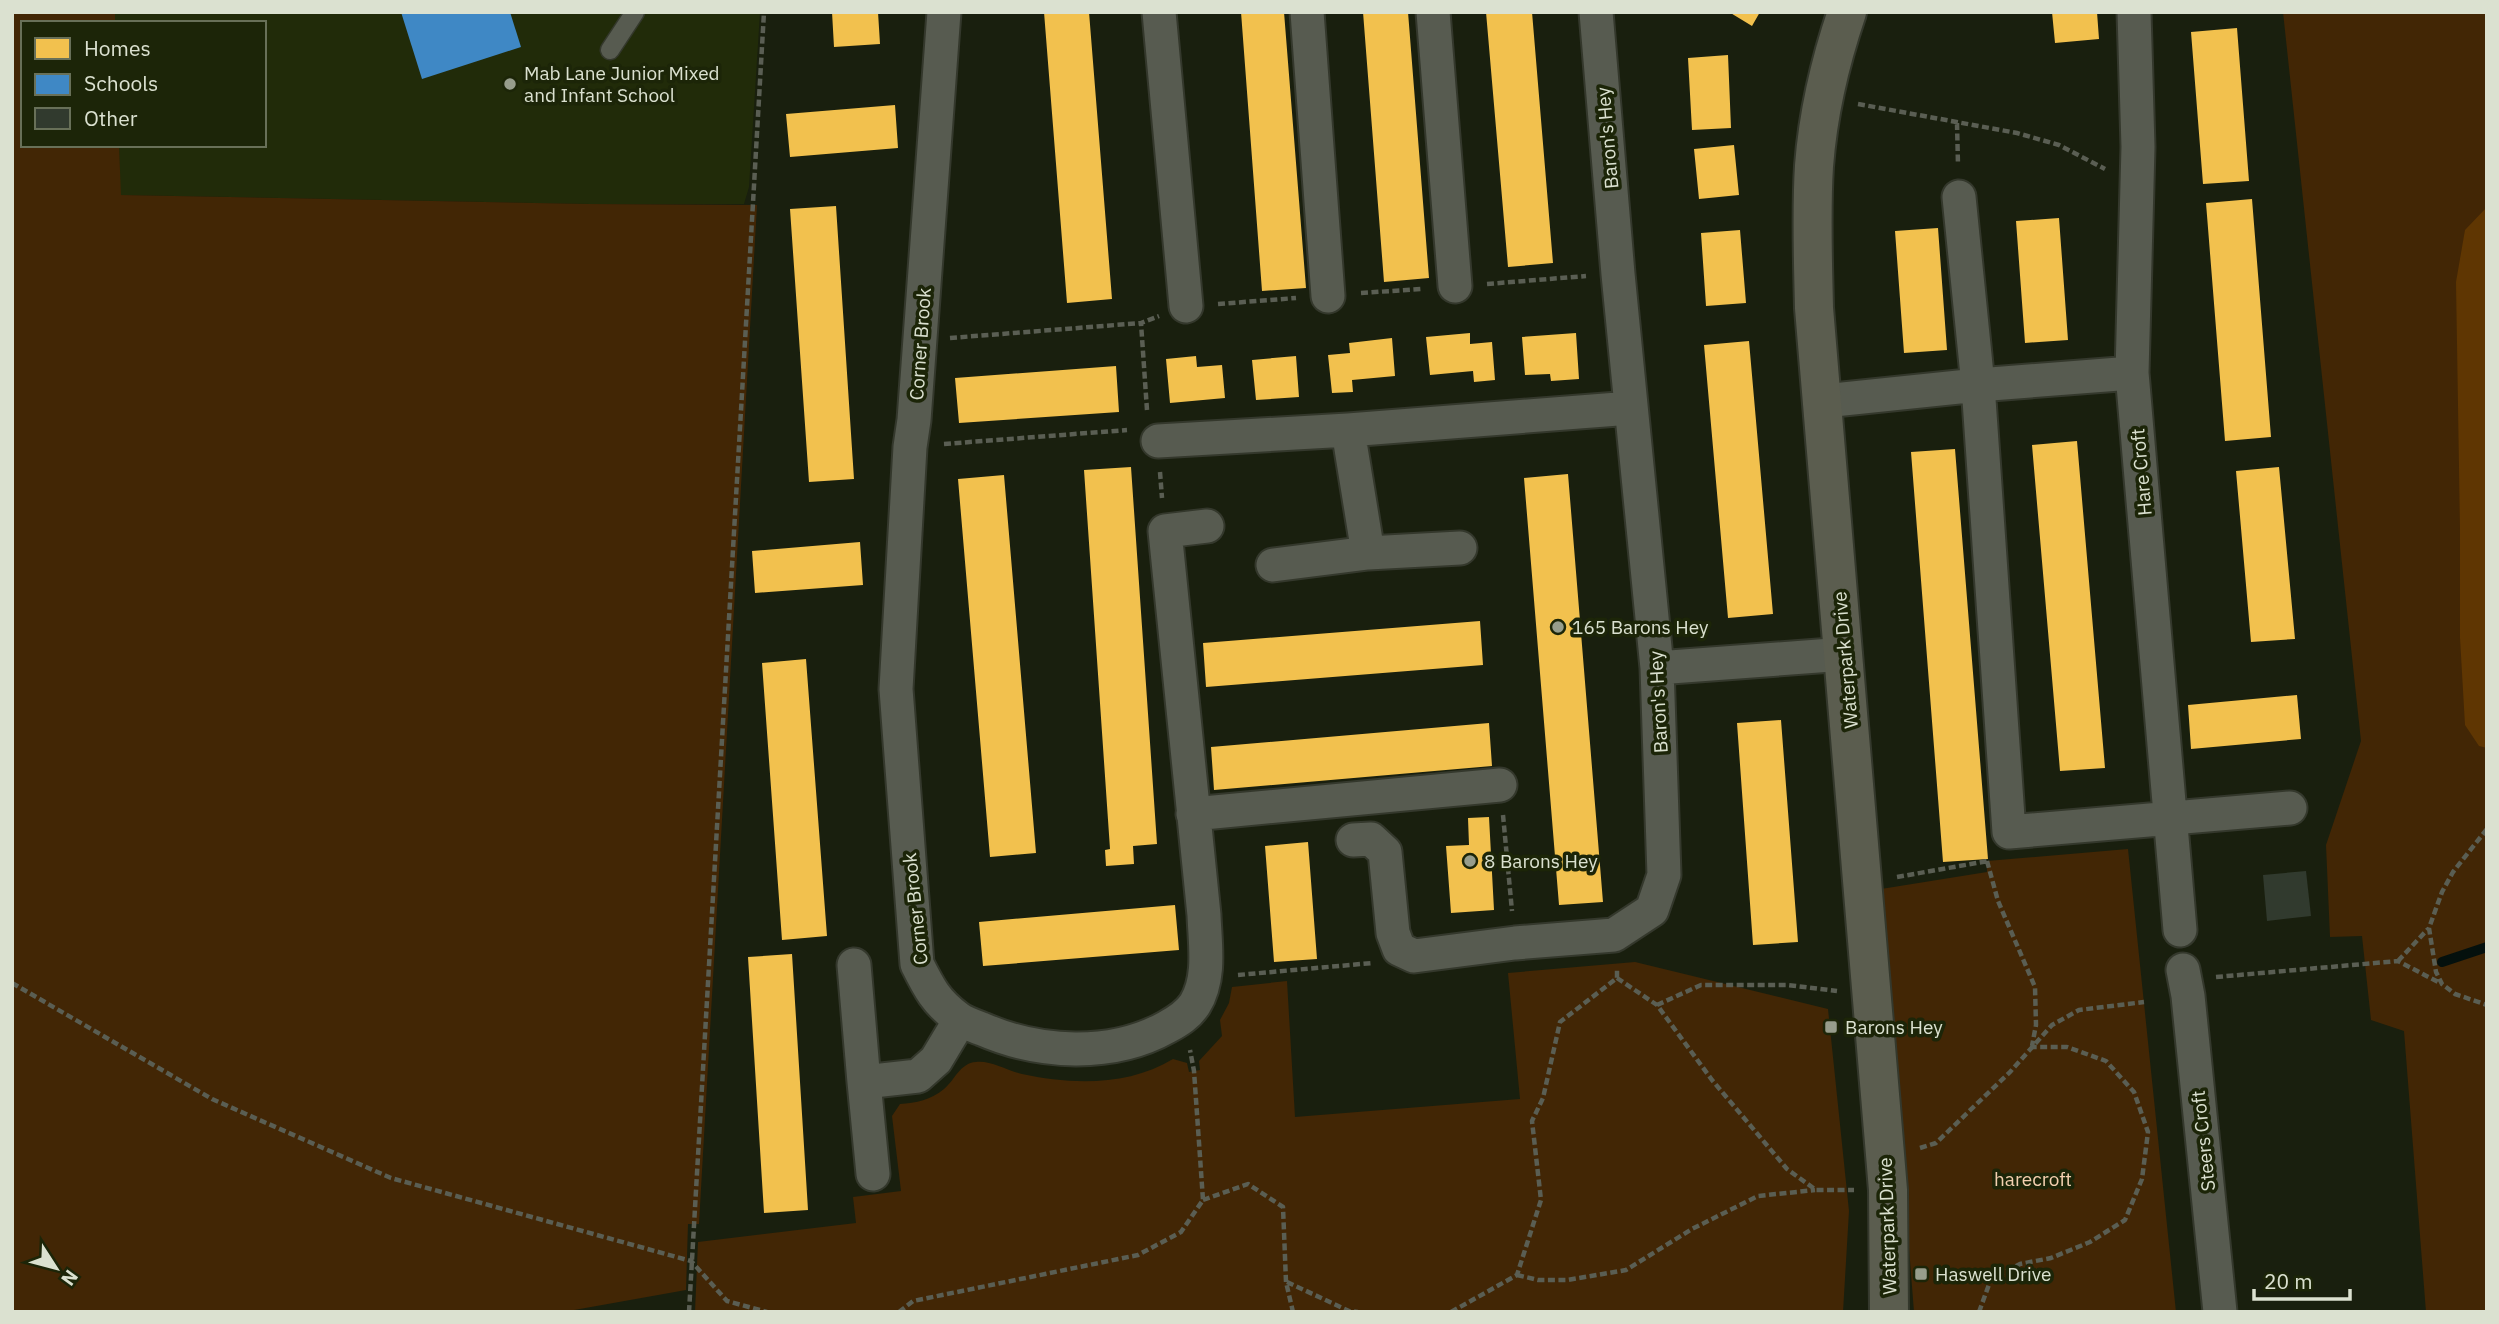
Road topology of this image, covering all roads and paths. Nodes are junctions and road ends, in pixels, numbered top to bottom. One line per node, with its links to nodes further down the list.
1 (635, 12): 10 (lane)
2 (764, 12): 69 (path)
3 (944, 12): 20 (street, Corner Brook)
4 (1159, 12): 18 (street)
5 (1307, 12): 17 (street)
6 (1433, 12): 16 (street)
7 (1596, 12): 15 (street, Baron's Hey)
8 (1847, 12): 11 (street, Waterpark Drive)
9 (2134, 12): 13 (street, Hare Croft)
10 (610, 50)
11 (1824, 95): 12 (path); 23 (street, Waterpark Drive)
12 (1957, 122): 13 (path); 14 (path)
13 (2137, 186): 21 (street, Hare Croft)
14 (1959, 197): 22 (street)
15 (1618, 274): 16 (path); 24 (street, Baron's Hey)
16 (1455, 286): 17 (path)
17 (1328, 296): 18 (path)
18 (1186, 306): 19 (path)
19 (1141, 323): 20 (path); 26 (path)
20 (920, 341): 27 (street, Corner Brook)
21 (2132, 373): 22 (street); 39 (street, Hare Croft)
22 (1978, 385): 23 (street); 41 (street)
23 (1824, 401): 33 (street, Waterpark Drive)
24 (1631, 408): 25 (street); 34 (street, Baron's Hey)
25 (1348, 430): 26 (street); 31 (street)
26 (1153, 435): 27 (path); 29 (path)
27 (911, 447): 61 (street, Corner Brook)
28 (1207, 526): 29 (street)
29 (1165, 530): 38 (street)
30 (1460, 548): 31 (street)
31 (1368, 553): 32 (street)
32 (1273, 565)
33 (1845, 654): 34 (street); 43 (street, Waterpark Drive)
34 (1657, 668): 46 (street, Baron's Hey)
35 (1500, 785): 36 (street); 47 (path)
36 (1367, 798): 38 (street); 48 (street)
37 (2290, 808): 39 (street)
38 (1193, 814): 52 (street)
39 (2171, 820): 41 (street); 45 (street, Hare Croft)
40 (2487, 829): 44 (path)
41 (2009, 832): 42 (path)
42 (1987, 861): 43 (path); 62 (path)
43 (1864, 883): 56 (street, Waterpark Drive)
44 (2428, 928): 49 (path); 55 (path)
45 (2180, 930)
46 (1614, 935): 47 (street, Baron's Hey); 53 (path)
47 (1515, 943): 48 (street, Baron's Hey)
48 (1399, 949): 52 (path)
49 (2398, 961): 51 (path); 55 (path)
50 (854, 965): 63 (street)
51 (2184, 975): 80 (street, Steers Croft)
52 (1205, 976): 60 (street)
53 (1617, 978): 58 (path); 70 (path)
54 (12, 984): 69 (path)
55 (2442, 984): 59 (path)
56 (1872, 995): 58 (path); 67 (street, Waterpark Drive)
57 (2144, 1002): 62 (path)
58 (1657, 1004): 66 (path)
59 (2486, 1005)
60 (1182, 1019): 61 (street, Corner Brook); 68 (path)
61 (960, 1020): 63 (street)
62 (2032, 1047): 64 (path); 79 (path)
63 (864, 1082): 65 (street)
64 (1913, 1150)
65 (873, 1174)
66 (1816, 1190): 67 (path); 70 (path)
67 (1888, 1191): 78 (street, Waterpark Drive)
68 (1203, 1200): 71 (path); 74 (path)
69 (691, 1261): 72 (path); 73 (path)
70 (1517, 1275): 77 (path)
71 (1286, 1282): 75 (path); 76 (path)
72 (689, 1312)
73 (767, 1312)
74 (899, 1312)
75 (1293, 1312)
76 (1358, 1312)
77 (1451, 1312)
78 (1889, 1312)
79 (1979, 1312)
80 (2220, 1312)

